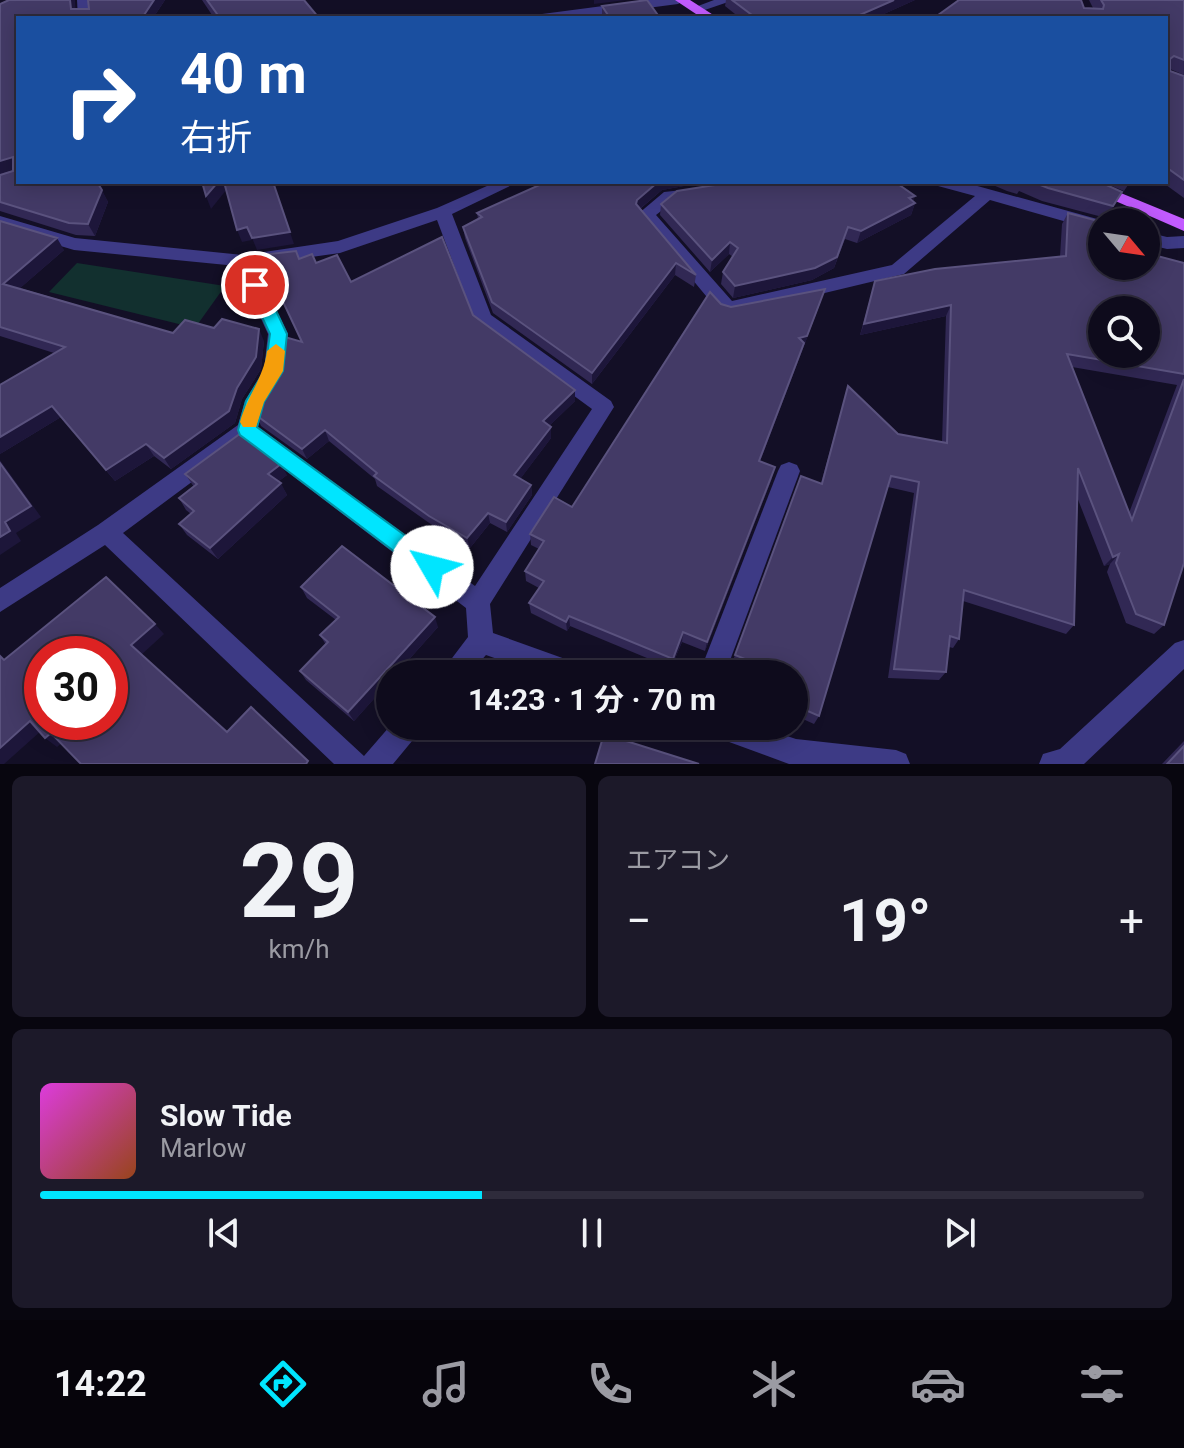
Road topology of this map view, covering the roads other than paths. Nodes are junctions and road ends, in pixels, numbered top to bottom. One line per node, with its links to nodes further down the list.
1 (675, 0): 3 (main road); 4 (street)
2 (728, 0): 3 (street)
3 (696, 9): 5 (main road)
4 (557, 16)
5 (708, 16)
6 (506, 184): 11 (street)
7 (951, 184): 10 (street)
8 (1085, 184): 14 (main road)
9 (711, 189): 10 (street)
10 (987, 194): 13 (street)
11 (443, 212): 17 (street); 22 (street)
12 (0, 222): 17 (street)
13 (1088, 222)
14 (1184, 225)
15 (1160, 241): 16 (street)
16 (1184, 242)
17 (243, 261): 18 (street)
18 (247, 430): 20 (street); 22 (street)
19 (789, 471): 27 (street)
20 (106, 532): 21 (street); 31 (street)
21 (0, 601)
22 (478, 602): 23 (street)
23 (481, 641): 25 (street); 26 (street)
24 (1184, 652): 30 (street)
25 (465, 660)
26 (534, 660)
27 (717, 660)
28 (396, 740): 32 (street)
29 (759, 740): 33 (street)
30 (1063, 763)
31 (354, 764)
32 (375, 764)
33 (896, 764)

